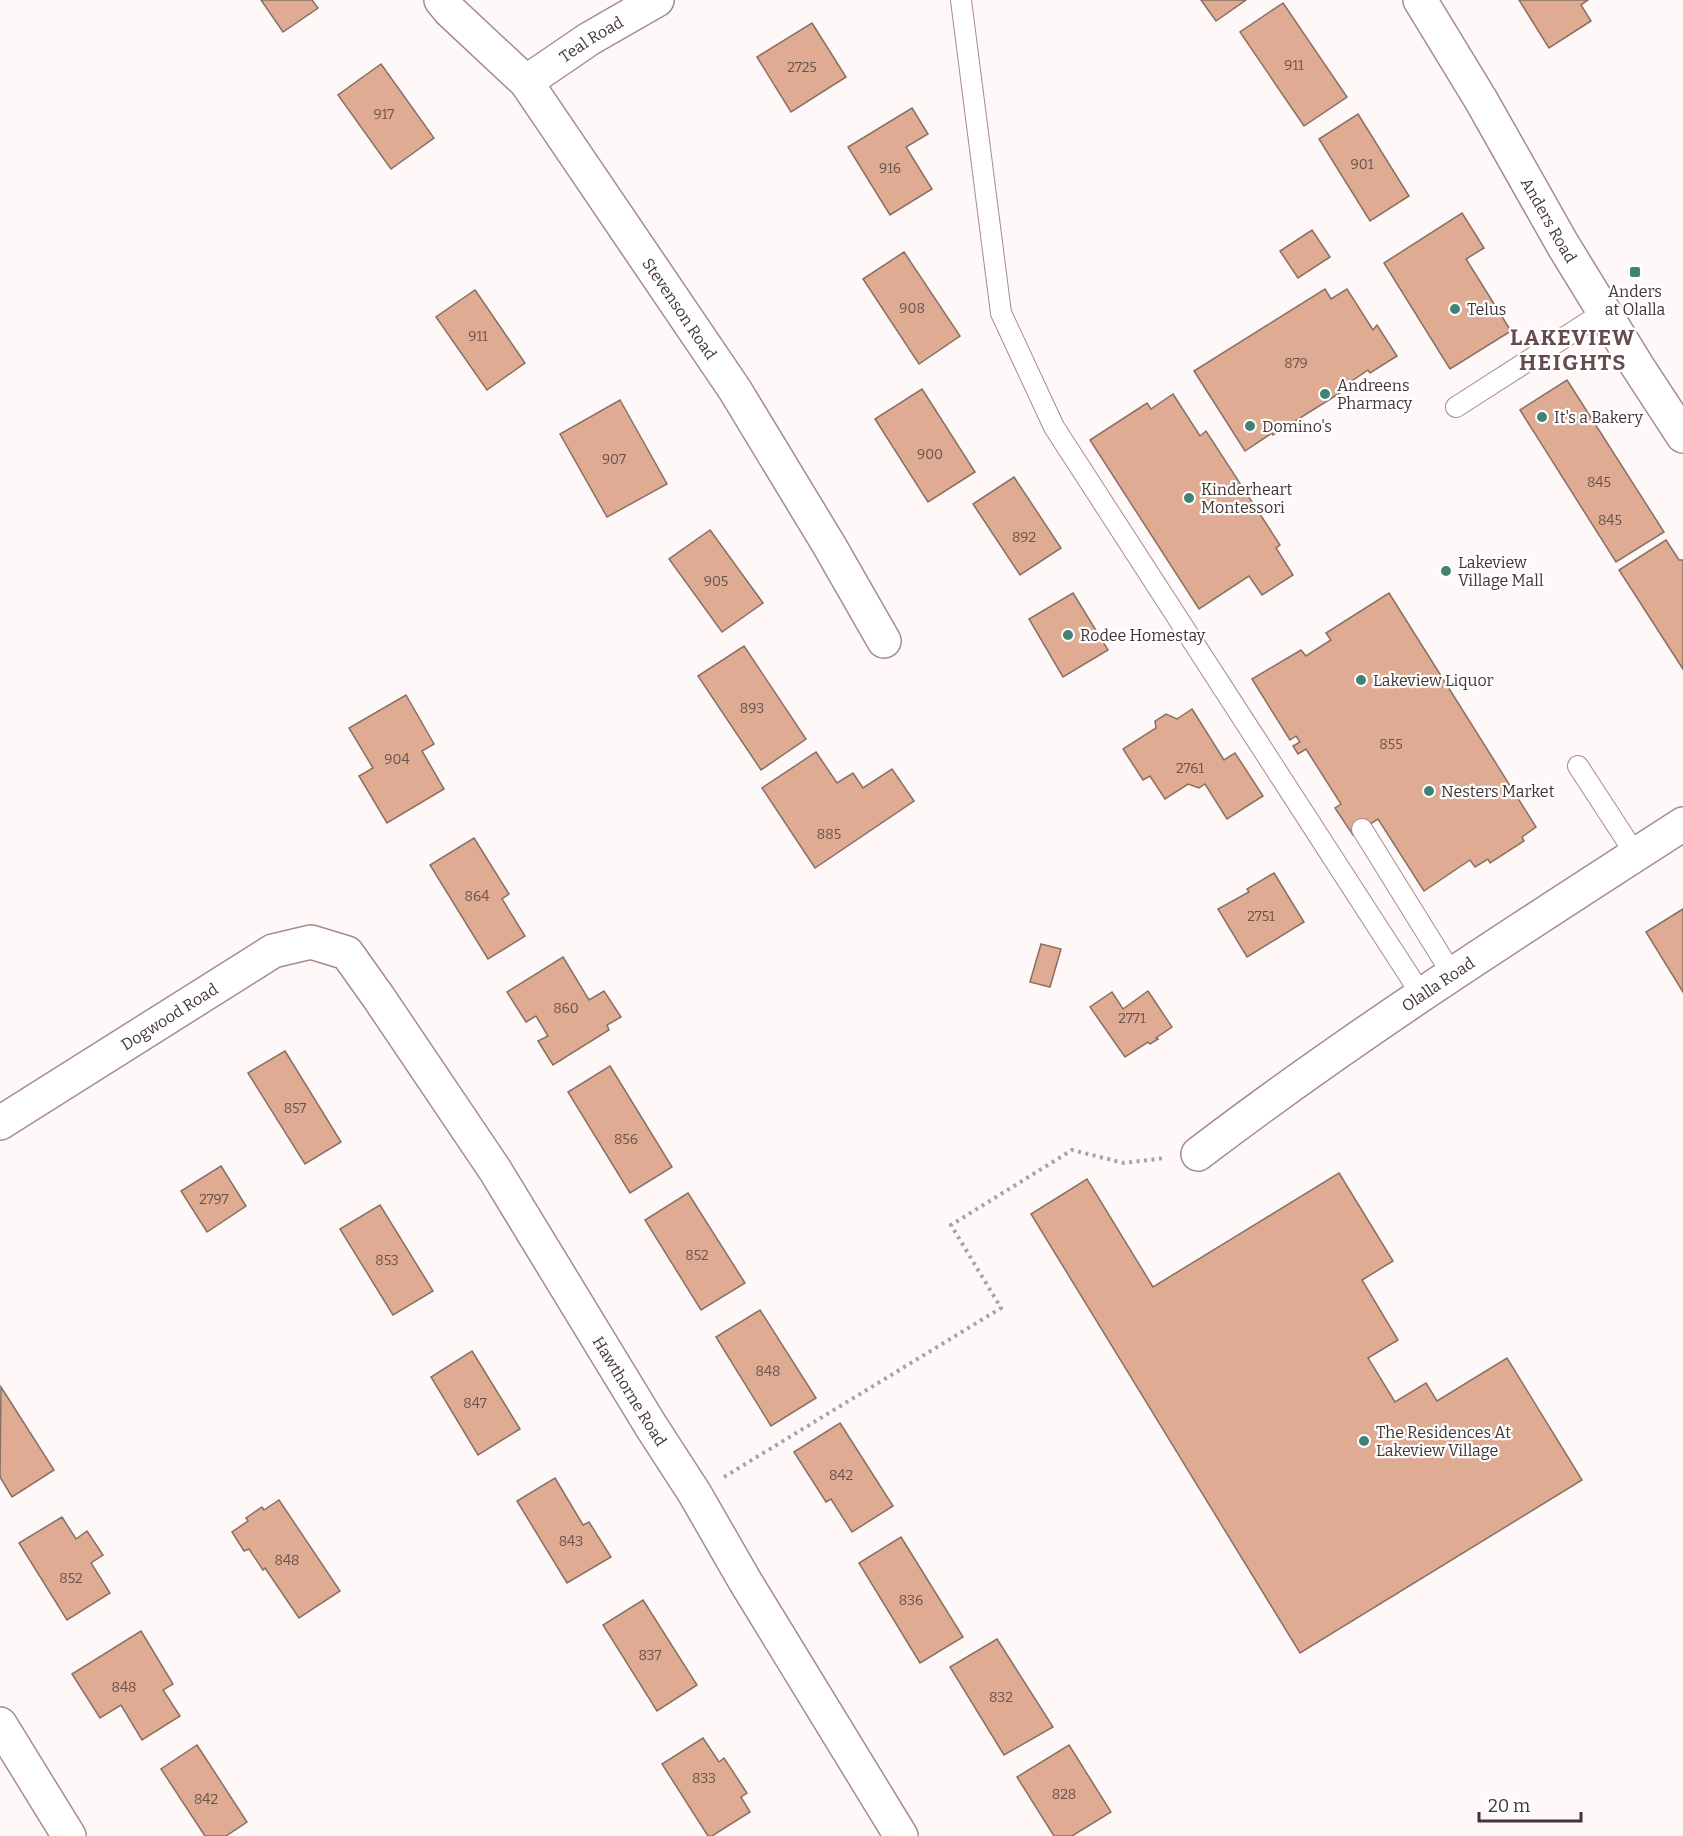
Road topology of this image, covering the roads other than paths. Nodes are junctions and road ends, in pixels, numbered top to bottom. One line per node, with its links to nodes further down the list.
1 (441, 0): 5 (street, Stevenson Road)
2 (657, 0): 5 (street, Teal Road)
3 (961, 0): 16 (lane)
4 (1420, 0): 6 (street, Anders Road)
5 (526, 82): 9 (street, Stevenson Road)
6 (1604, 312): 7 (lane); 8 (street, Anders Road)
7 (1456, 407)
8 (1683, 436)
9 (884, 641)
10 (1578, 766): 13 (lane)
11 (1362, 829): 15 (lane)
12 (1681, 830): 13 (street, Olalla Road)
13 (1636, 855): 15 (street, Olalla Road)
14 (347, 953): 17 (street, Dogwood Road); 21 (street, Hawthorne Road)
15 (1452, 974): 16 (street, Olalla Road)
16 (1421, 994): 18 (street, Olalla Road)
17 (0, 1123)
18 (1198, 1154)
19 (0, 1724): 20 (street)
20 (69, 1836)
21 (901, 1836)

